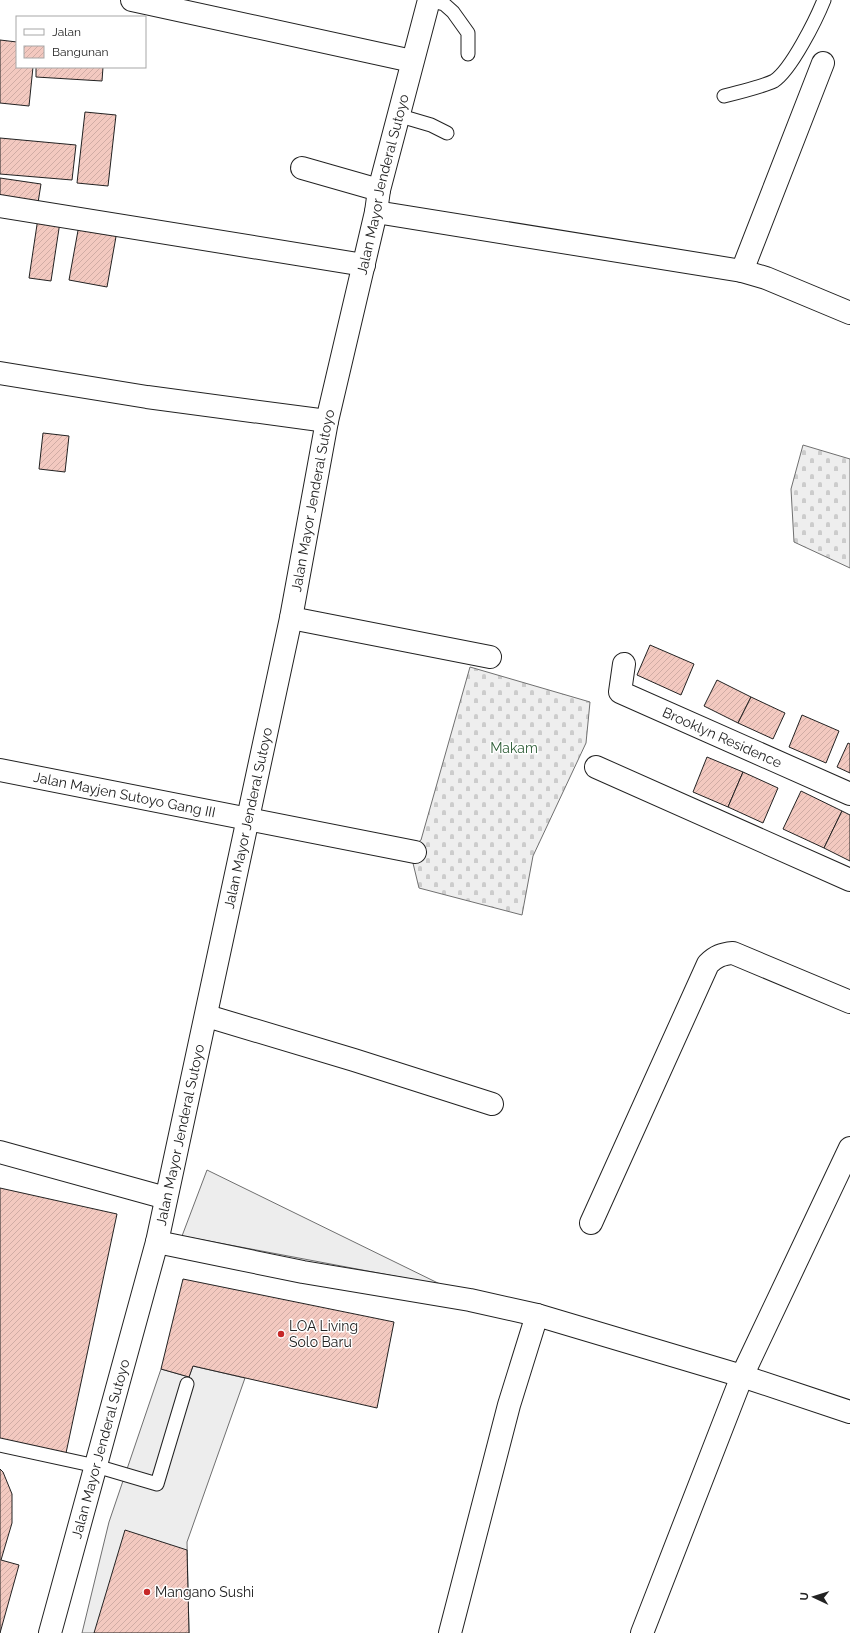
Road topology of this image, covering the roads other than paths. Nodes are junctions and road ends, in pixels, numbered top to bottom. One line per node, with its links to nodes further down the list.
1 (132, 0): 5 (street)
2 (429, 0): 4 (lane); 5 (street, Jalan Mayor Jenderal Sutoyo)
3 (824, 0): 7 (lane)
4 (468, 54)
5 (412, 61): 8 (street, Jalan Mayor Jenderal Sutoyo)
6 (823, 63): 15 (street)
7 (724, 96)
8 (397, 115): 9 (lane); 11 (street, Jalan Mayor Jenderal Sutoyo)
9 (447, 133)
10 (302, 168): 11 (street)
11 (379, 190): 13 (street, Jalan Mayor Jenderal Sutoyo)
12 (0, 206): 14 (street)
13 (376, 212): 14 (street, Jalan Mayor Jenderal Sutoyo); 15 (street)
14 (364, 265): 18 (street, Jalan Mayor Jenderal Sutoyo)
15 (742, 271): 16 (street)
16 (850, 313)
17 (0, 373): 18 (street)
18 (328, 421): 19 (street, Jalan Mayor Jenderal Sutoyo)
19 (291, 618): 20 (street); 25 (street, Jalan Mayor Jenderal Sutoyo)
20 (490, 657)
21 (624, 664): 24 (street, Brooklyn Residence)
22 (596, 767): 27 (street)
23 (0, 770): 25 (street, Jalan Mayjen Sutoyo Gang III)
24 (850, 794)
25 (249, 818): 26 (street, Jalan Mayjen Sutoyo Gang III); 29 (street, Jalan Mayor Jenderal Sutoyo)
26 (414, 852)
27 (850, 880)
28 (850, 1002): 34 (street)
29 (207, 1016): 30 (street); 33 (street, Jalan Mayor Jenderal Sutoyo)
30 (492, 1104)
31 (850, 1148): 37 (street)
32 (0, 1152): 33 (street)
33 (166, 1198): 35 (street, Jalan Mayor Jenderal Sutoyo)
34 (591, 1223)
35 (157, 1242): 36 (street); 41 (street, Jalan Mayor Jenderal Sutoyo)
36 (537, 1315): 37 (street); 43 (street)
37 (742, 1376): 39 (street); 44 (street)
38 (187, 1384): 41 (lane)
39 (850, 1412)
40 (0, 1445): 41 (lane)
41 (96, 1466): 42 (street, Jalan Mayor Jenderal Sutoyo)
42 (50, 1633)
43 (450, 1633)
44 (642, 1633)

